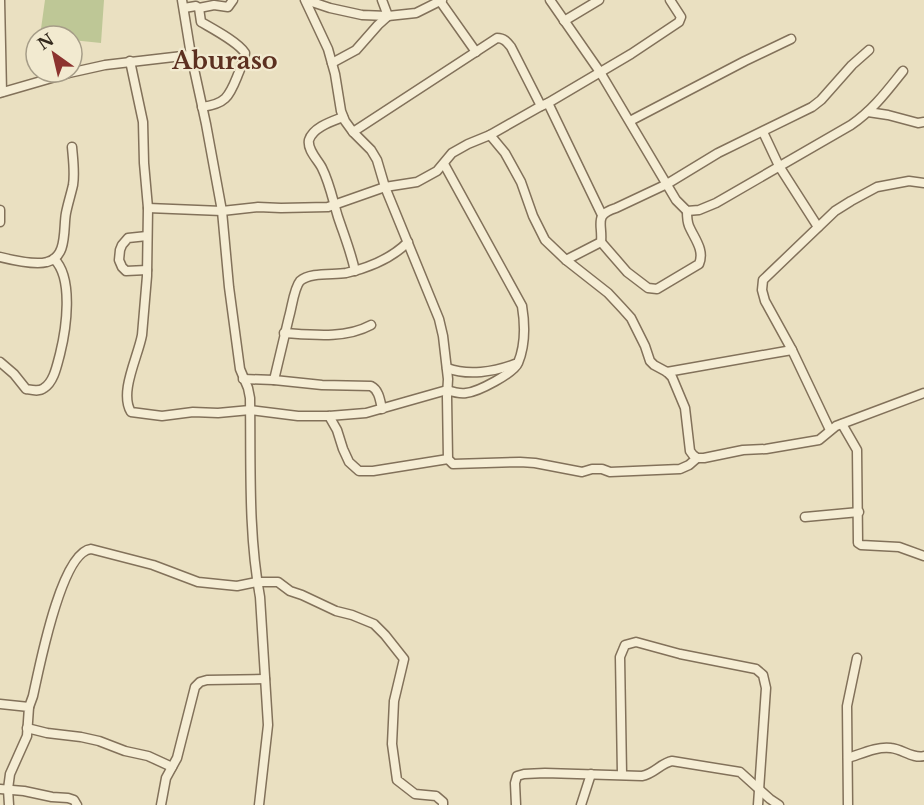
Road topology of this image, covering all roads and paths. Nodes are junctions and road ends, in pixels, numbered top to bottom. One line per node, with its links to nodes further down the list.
1 (0, 0): 21 (street)
2 (233, 0): 10 (street)
3 (382, 0): 11 (street)
4 (550, 0): 12 (street)
5 (599, 0): 12 (street)
6 (670, 0): 20 (street)
7 (441, 1): 11 (street); 15 (street)
8 (310, 2): 11 (street); 18 (street)
9 (183, 4): 10 (street); 16 (street)
10 (199, 8): 23 (street)
11 (388, 16): 18 (street)
12 (564, 21): 20 (street)
13 (790, 39): 26 (street)
14 (869, 50): 29 (street)
15 (476, 52): 22 (street); 28 (street)
16 (191, 55): 17 (street); 23 (street)
17 (130, 61): 21 (street); 38 (street)
18 (332, 63): 25 (street)
19 (903, 71): 24 (street)
20 (600, 72): 22 (street); 26 (street)
21 (1, 93)
22 (544, 105): 30 (street); 42 (street)
23 (202, 107): 40 (street)
24 (868, 112): 27 (street); 33 (street)
25 (343, 117): 28 (street); 37 (street)
26 (630, 121): 35 (street)
27 (924, 122)
28 (353, 132): 36 (street)
29 (763, 132): 33 (street); 35 (street)
30 (490, 135): 32 (street); 50 (street)
31 (72, 147): 49 (street)
32 (444, 164): 36 (street); 57 (street)
33 (779, 166): 41 (street); 44 (street)
34 (924, 183): 44 (street)
35 (666, 184): 41 (street); 42 (street)
36 (385, 187): 37 (street); 46 (street)
37 (335, 205): 40 (street); 52 (street)
38 (148, 208): 40 (street); 45 (street)
39 (0, 210): 43 (street)
40 (222, 211): 60 (street)
41 (687, 211): 47 (street)
42 (602, 215): 47 (street)
43 (0, 222)
44 (818, 227): 55 (street)
45 (147, 236): 51 (street); 51 (street)
46 (408, 242): 52 (street); 58 (street)
47 (601, 242): 50 (street)
48 (0, 258): 49 (street)
49 (54, 259): 56 (street)
50 (566, 260): 59 (street)
51 (147, 270): 65 (street)
52 (355, 271): 54 (street)
53 (371, 325): 54 (street)
54 (284, 333): 61 (street)
55 (792, 350): 59 (street); 68 (street)
56 (0, 362)
57 (518, 363): 58 (street); 62 (street)
58 (447, 368): 62 (street)
59 (667, 372): 69 (street)
60 (243, 379): 61 (street); 65 (street)
61 (274, 380): 64 (street)
62 (447, 390): 64 (street); 70 (street)
63 (924, 393): 67 (street)
64 (382, 409): 66 (street)
65 (250, 410): 66 (street); 74 (street)
66 (329, 416): 70 (street)
67 (842, 424): 68 (street); 71 (street)
68 (831, 430): 69 (street)
69 (697, 458): 70 (street)
70 (448, 459)
71 (859, 512): 72 (street); 73 (street)
72 (805, 517)
73 (924, 556)
74 (257, 582): 76 (street); 78 (street); 91 (street)
75 (856, 658): 81 (street)
76 (265, 680): 82 (street); 90 (street)
77 (0, 704): 78 (street)
78 (29, 707): 79 (street)
79 (27, 729): 82 (street); 85 (street)
80 (924, 756): 81 (street)
81 (848, 758): 96 (street)
82 (172, 767): 89 (street)
83 (591, 774): 84 (street); 92 (street); 93 (street)
84 (622, 774): 86 (street); 86 (street)
85 (4, 789): 87 (street); 88 (street)
86 (760, 790): 94 (street); 95 (street)
87 (9, 805)
88 (76, 805)
89 (161, 805)
90 (259, 805)
91 (443, 805)
92 (516, 805)
93 (581, 805)
94 (758, 805)
95 (779, 805)
96 (849, 805)

